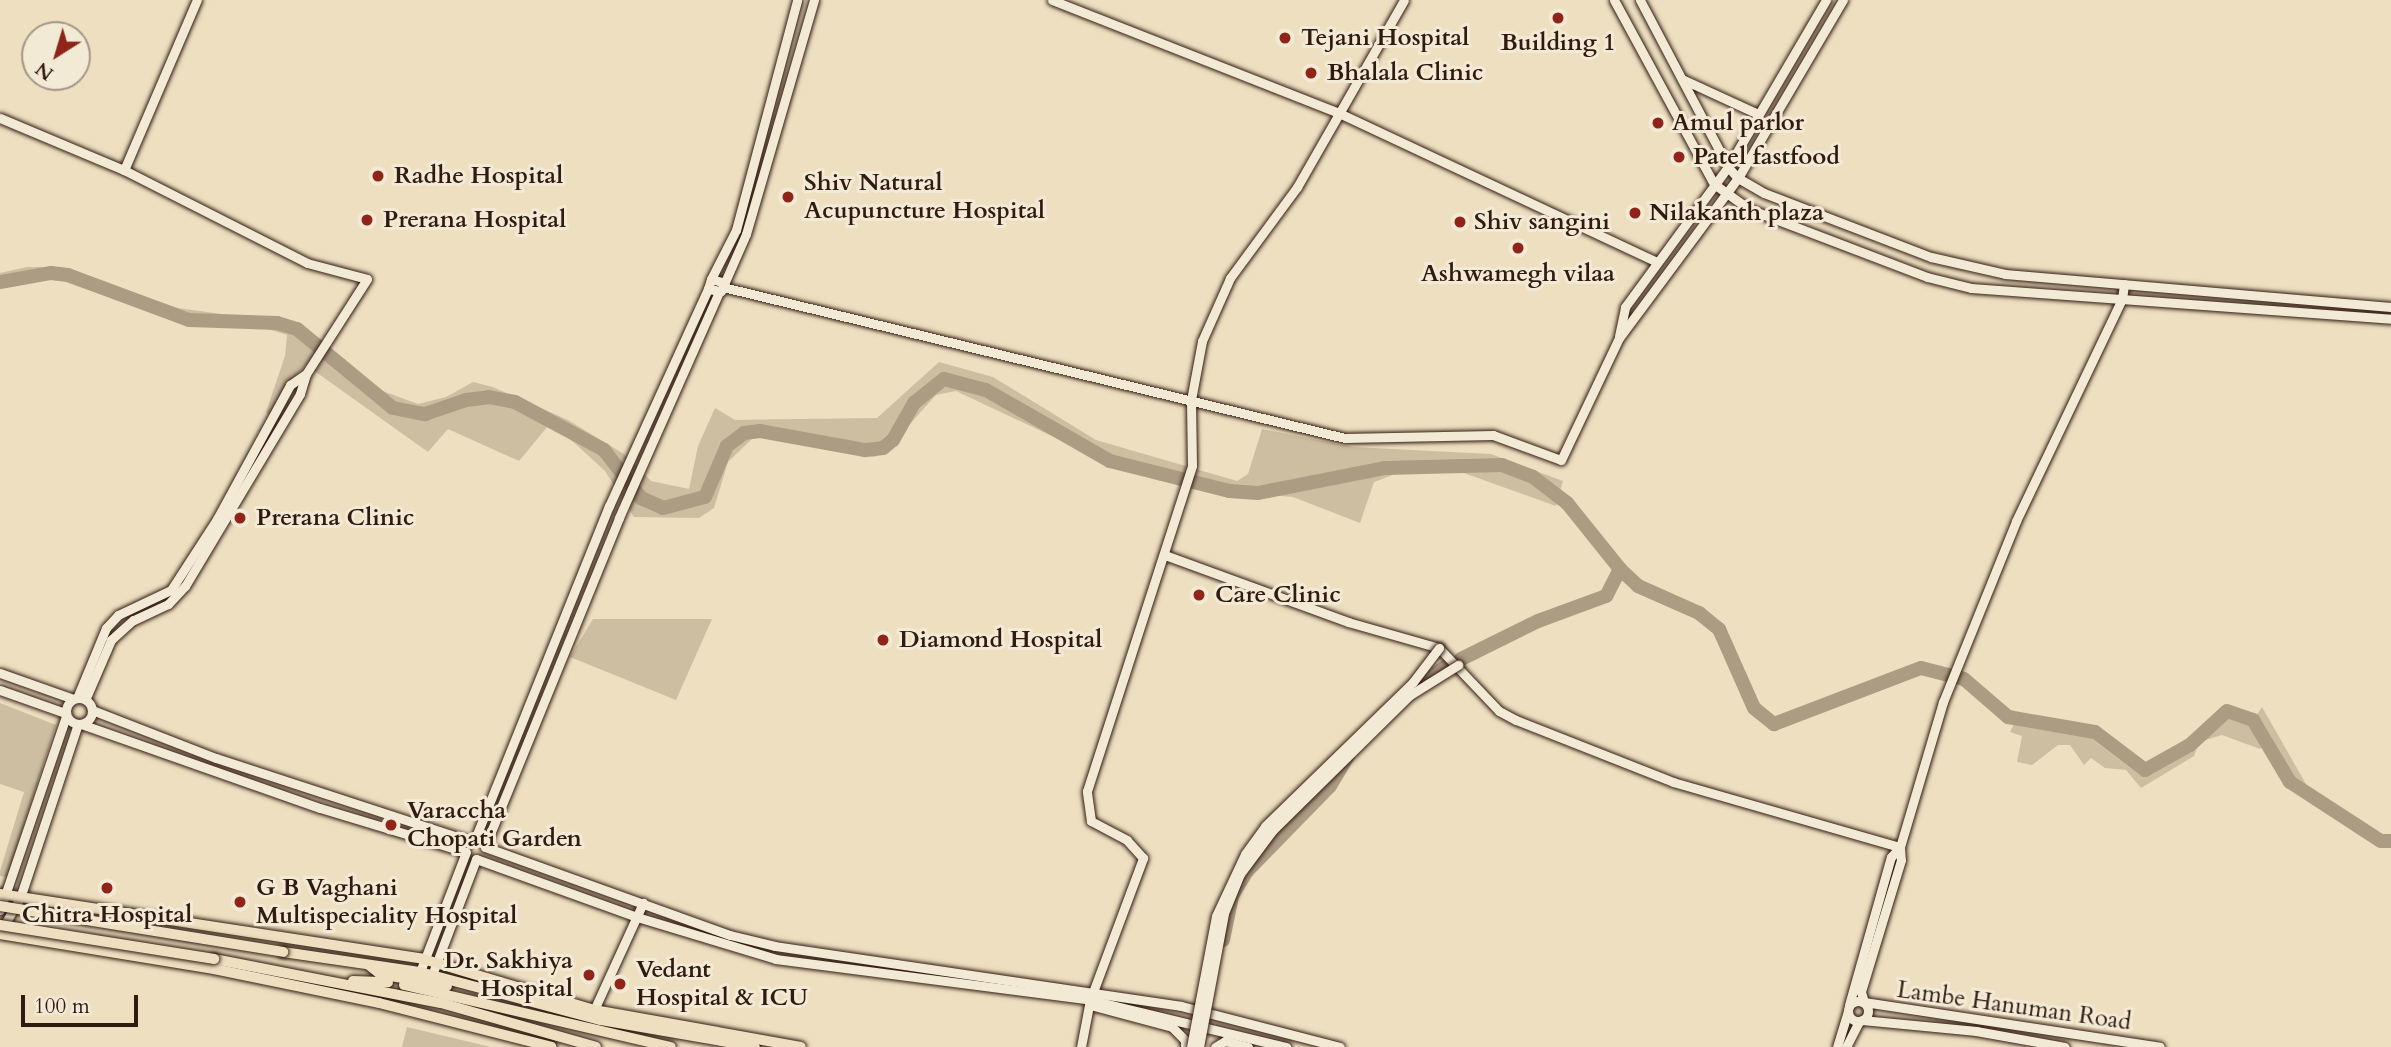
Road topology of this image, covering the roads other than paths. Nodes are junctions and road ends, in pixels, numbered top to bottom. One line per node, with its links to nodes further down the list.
1 (197, 0): 15 (street)
2 (797, 0): 20 (street)
3 (814, 0): 22 (street)
4 (1052, 0): 11 (street)
5 (1404, 0): 11 (street)
6 (1614, 0): 17 (street)
7 (1640, 0): 10 (street)
8 (1826, 0): 12 (street)
9 (1843, 0): 16 (street)
10 (1682, 79): 12 (street); 14 (street)
11 (1339, 113): 19 (street); 31 (street)
12 (1756, 113): 14 (street)
13 (0, 118): 15 (street)
14 (1728, 167): 16 (street); 17 (street)
15 (124, 170): 30 (street)
16 (1738, 178): 18 (street); 21 (street)
17 (1714, 184): 18 (street); 19 (street)
18 (1725, 195): 25 (street); 29 (street)
19 (1655, 261): 29 (street)
20 (711, 279): 22 (street); 23 (street)
21 (2124, 284): 24 (street); 25 (street)
22 (721, 287): 23 (street); 31 (street); 42 (street)
23 (708, 289): 41 (street)
24 (2214, 294): 26 (street); 27 (street)
25 (2122, 299): 26 (street); 43 (street)
26 (2214, 305): 28 (street)
27 (2391, 307)
28 (2391, 319)
29 (1619, 338): 31 (street)
30 (308, 372): 37 (street); 37 (street)
31 (1191, 400): 32 (street)
32 (1165, 555): 33 (street); 61 (street)
33 (1439, 648): 34 (street); 74 (street, bridge)
34 (1458, 666): 43 (street); 75 (street, bridge)
35 (0, 673): 37 (street)
36 (0, 690): 39 (street)
37 (79, 699): 38 (street); 39 (street)
38 (92, 710): 40 (street); 41 (street)
39 (66, 714): 40 (street); 46 (street)
40 (79, 724): 44 (street); 47 (street)
41 (473, 840): 42 (street); 44 (street)
42 (485, 847): 45 (street); 48 (street)
43 (1900, 847): 62 (street); 63 (street)
44 (466, 852): 45 (street); 55 (street)
45 (476, 859): 50 (street); 57 (street)
46 (3, 895): 47 (main road); 49 (street)
47 (20, 898): 52 (street); 53 (main road)
48 (643, 903): 50 (street); 61 (street)
49 (0, 908): 54 (main road, bridge)
50 (637, 917): 61 (street); 64 (street)
51 (0, 925): 60 (main road, bridge)
52 (0, 934): 66 (main road)
53 (322, 943): 54 (main road); 55 (main road)
54 (321, 957): 56 (main road)
55 (424, 959): 57 (main road); 58 (street)
56 (367, 963): 58 (main road); 69 (main road)
57 (436, 963): 59 (street); 64 (main road)
58 (420, 972): 59 (main road)
59 (432, 975): 70 (main road)
60 (348, 982): 67 (main road); 68 (main road)
61 (1093, 1001): 72 (street); 73 (street); 78 (street); 79 (street)
62 (1864, 1002): 63 (street, Lambe Hanuman Road); 65 (street); 83 (street, Lambe Hanuman Road)
63 (1848, 1008): 65 (street); 80 (street)
64 (594, 1010): 71 (main road)
65 (1861, 1020): 81 (street); 82 (street)
66 (551, 1047)
67 (596, 1047)
68 (670, 1047)
69 (714, 1047)
70 (755, 1047)
71 (801, 1047)
72 (1081, 1047)
73 (1185, 1047)
74 (1191, 1047)
75 (1199, 1047)
76 (1215, 1047): 77 (street)
77 (1248, 1047)
78 (1286, 1047)
79 (1340, 1047)
80 (1838, 1047)
81 (1846, 1047)
82 (2065, 1047)
83 (2160, 1047)

